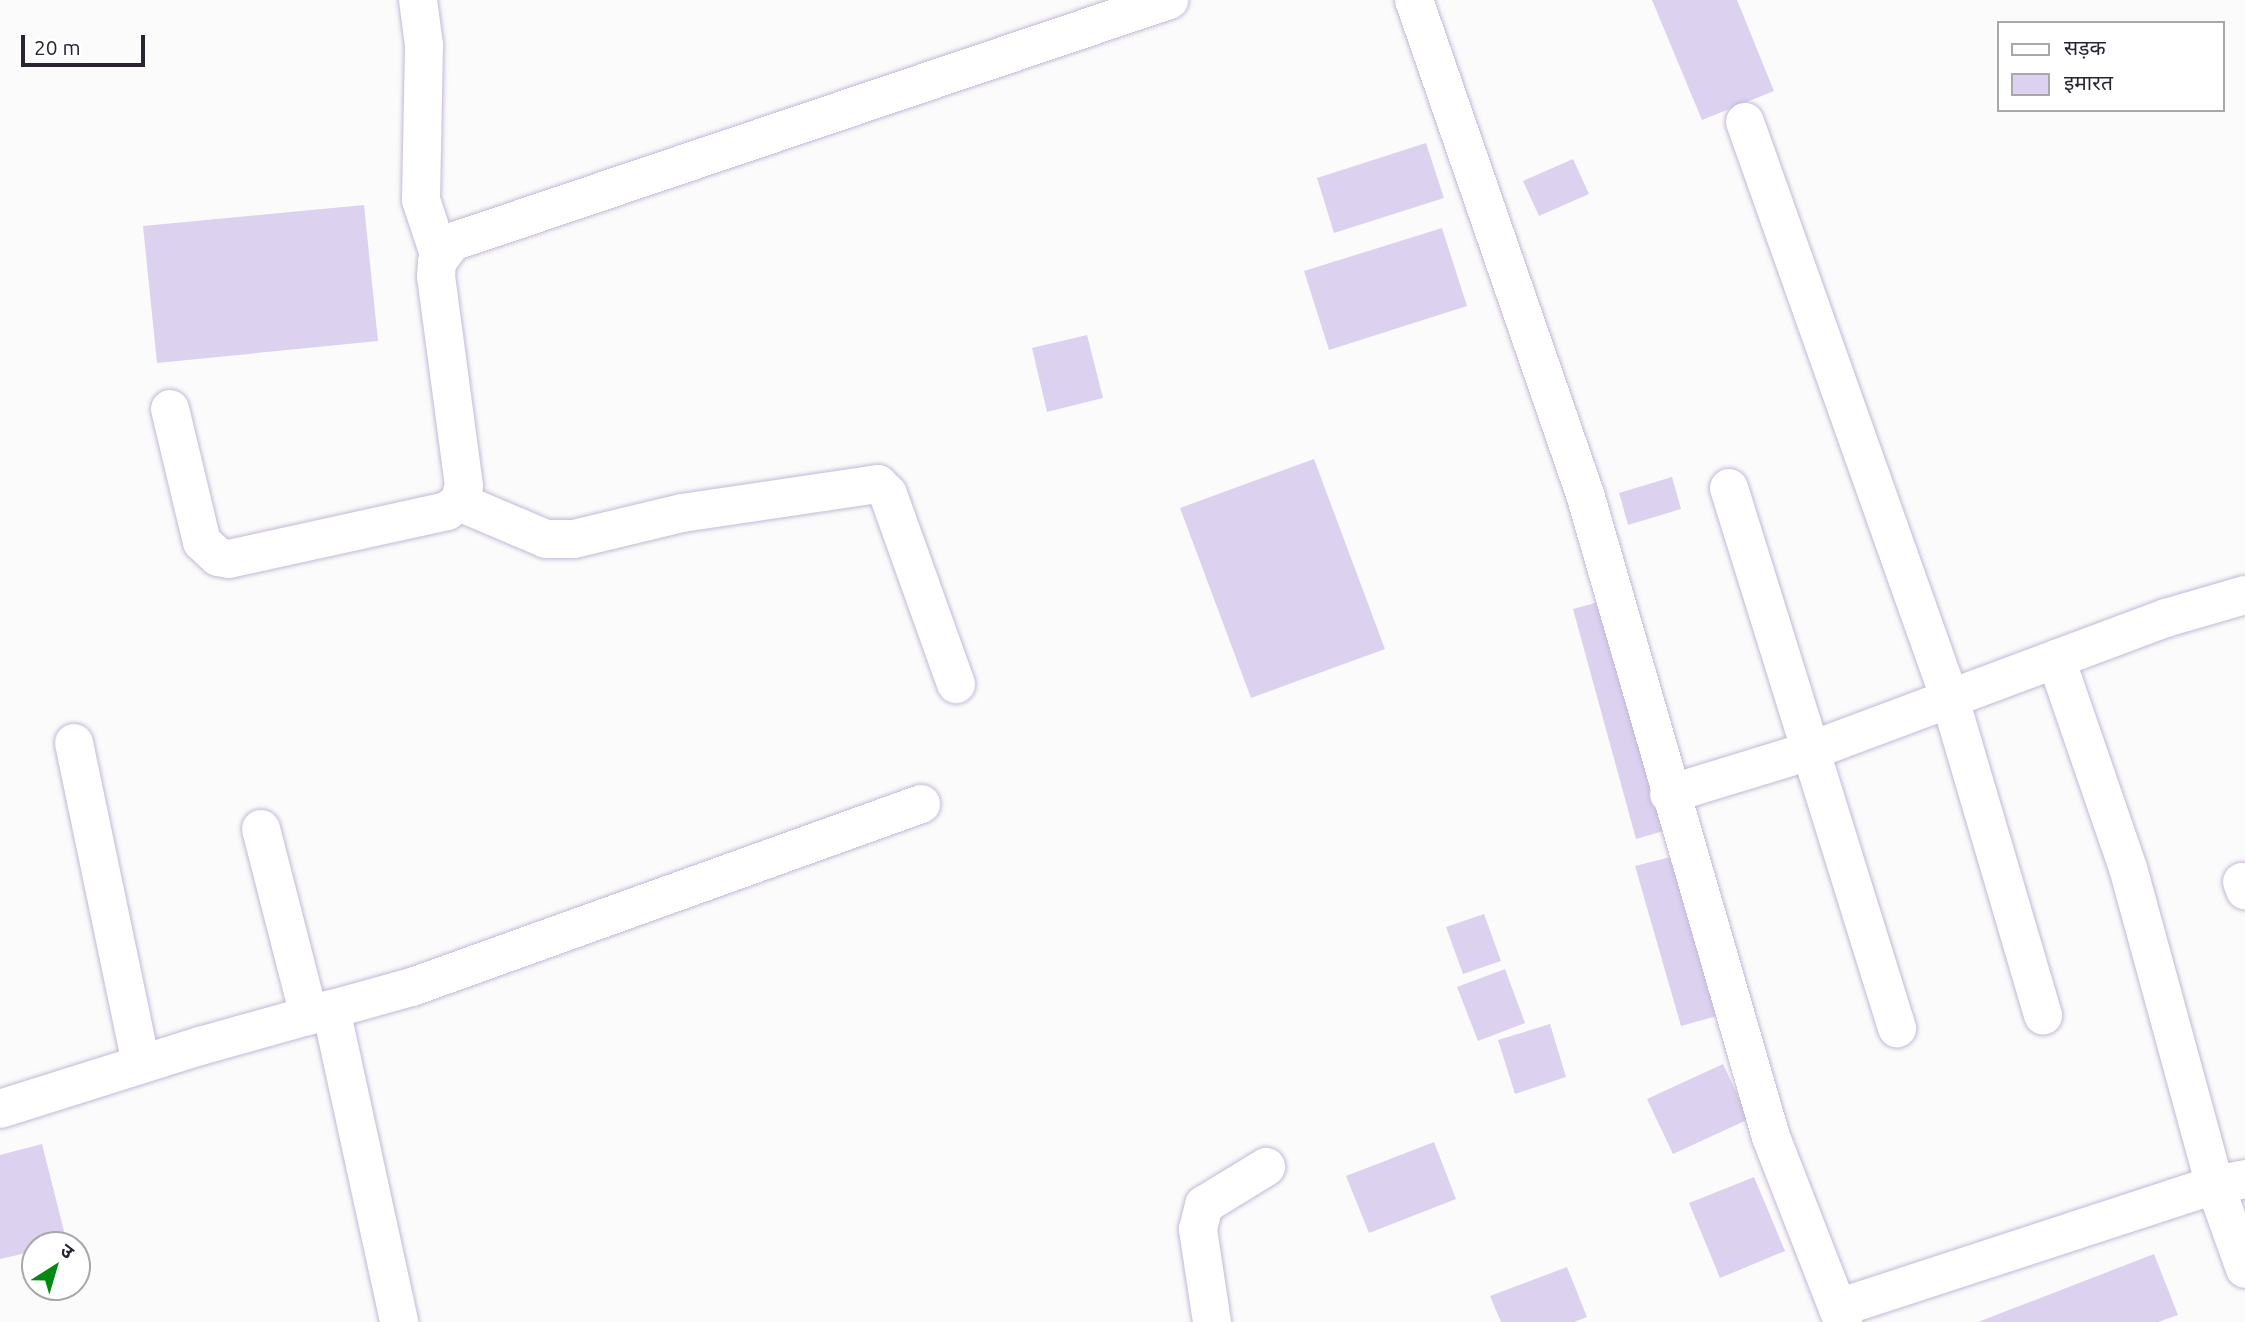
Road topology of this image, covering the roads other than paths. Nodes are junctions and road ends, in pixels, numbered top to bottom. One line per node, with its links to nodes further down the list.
1 (418, 0): 5 (street)
2 (1169, 0): 5 (street)
3 (1415, 0): 15 (street)
4 (1745, 122): 12 (street)
5 (440, 257): 8 (street)
6 (170, 410): 8 (street)
7 (1729, 488): 14 (street)
8 (458, 502): 11 (street)
9 (2245, 595): 10 (street)
10 (2056, 659): 12 (street); 24 (street)
11 (956, 684)
12 (1950, 699): 14 (street); 19 (street)
13 (74, 743): 21 (street)
14 (1810, 751): 15 (street); 20 (street)
15 (1669, 794): 26 (street)
16 (921, 804): 18 (street)
17 (261, 829): 18 (street)
18 (320, 1013): 21 (street); 27 (street)
19 (2043, 1016)
20 (1897, 1028)
21 (141, 1064): 22 (street)
22 (0, 1109)
23 (1266, 1167): 28 (street)
24 (2230, 1182): 25 (street); 26 (street)
25 (2245, 1269)
26 (1841, 1315)
27 (399, 1322)
28 (1212, 1322)

